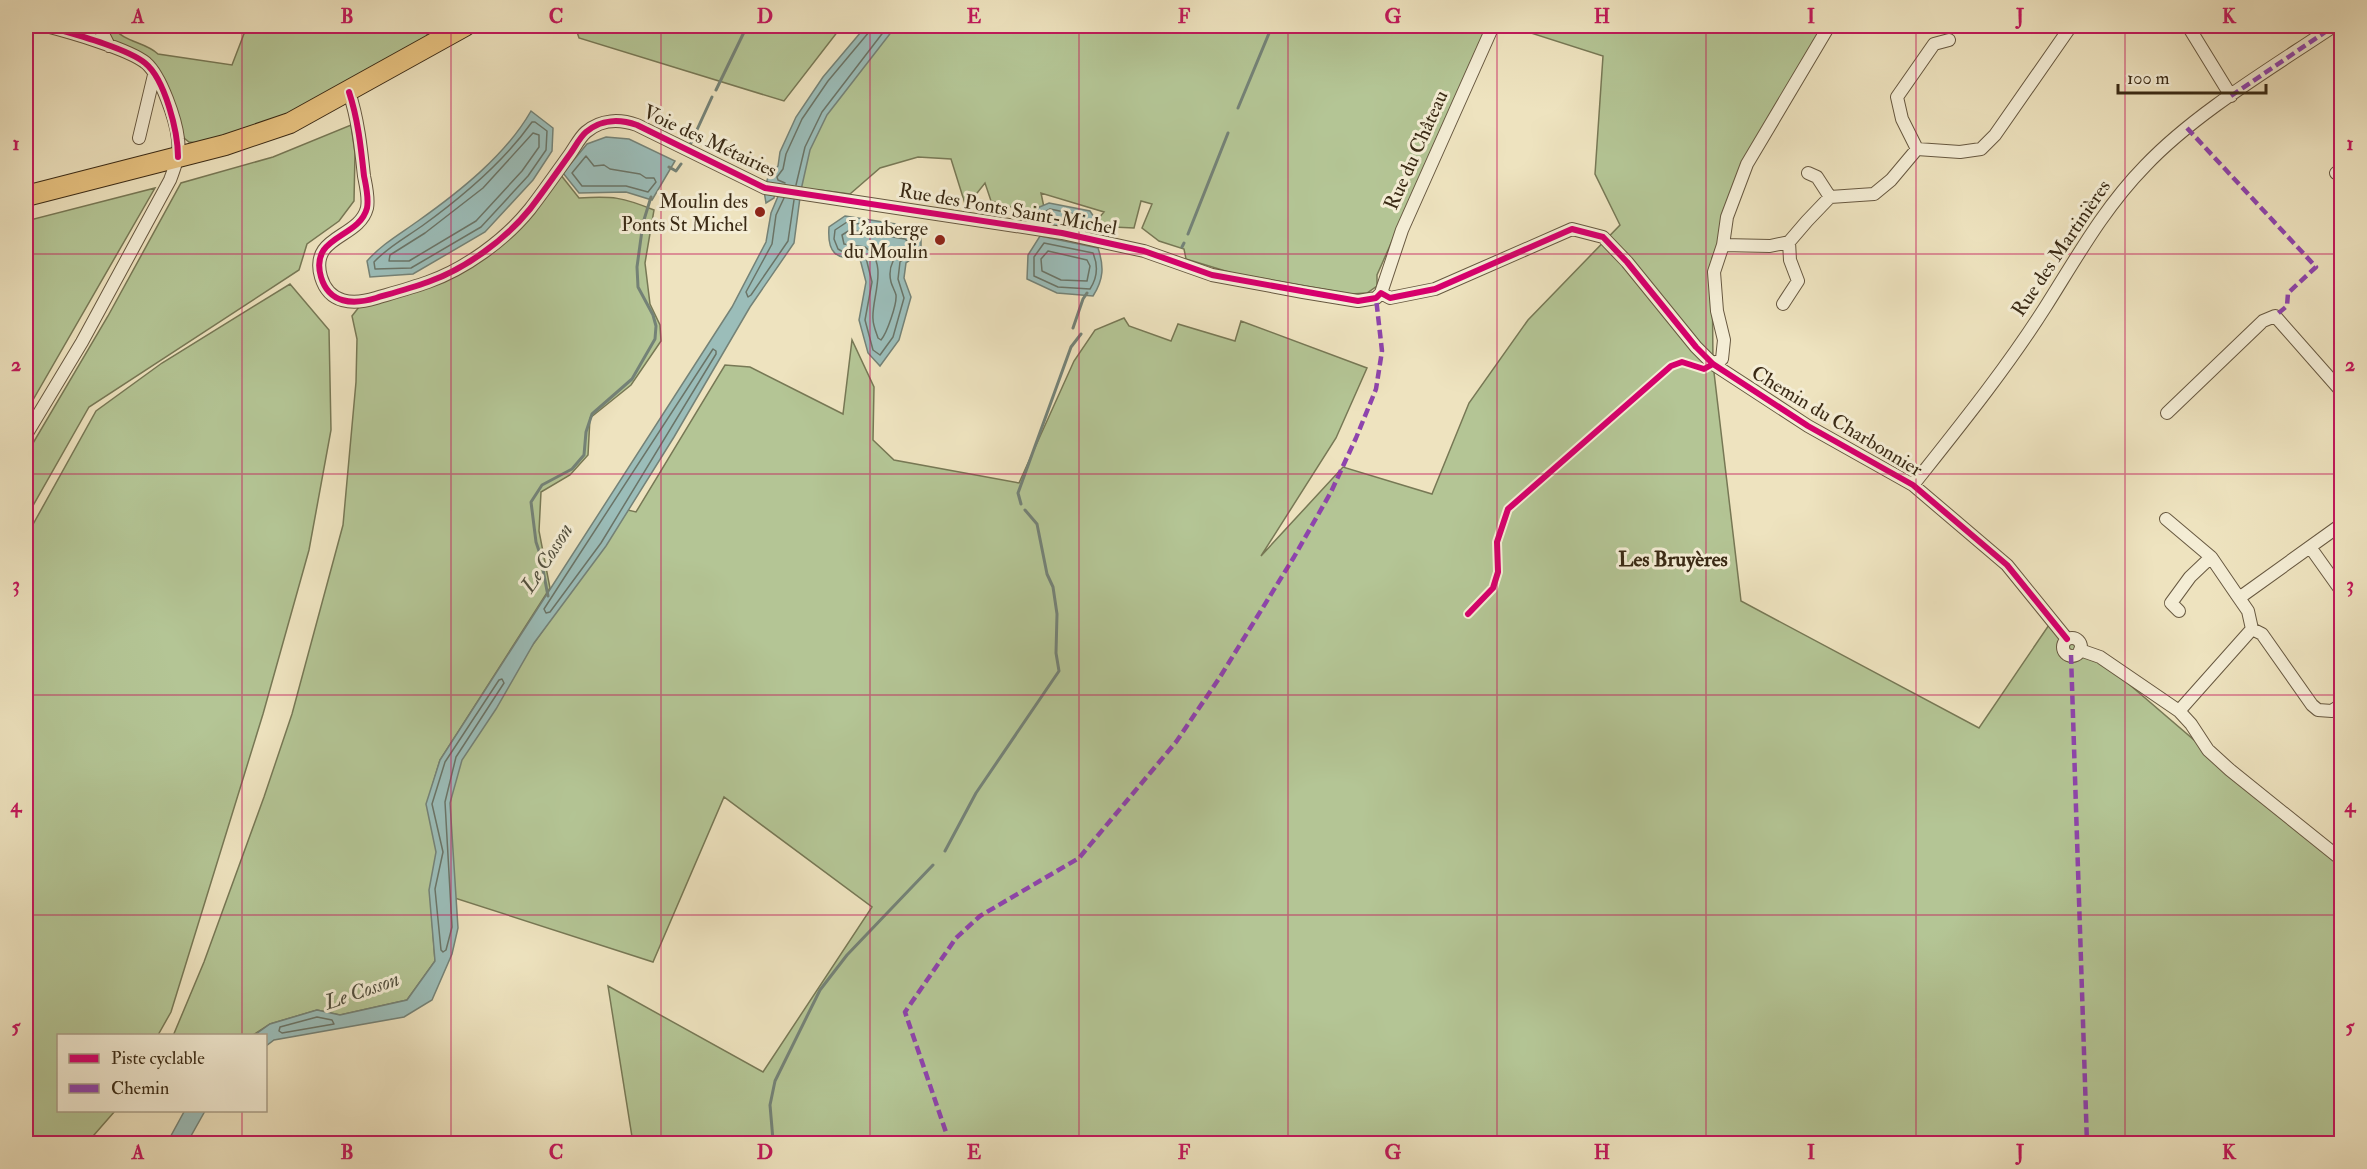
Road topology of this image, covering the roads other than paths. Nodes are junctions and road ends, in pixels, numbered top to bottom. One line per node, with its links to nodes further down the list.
1 (46, 26): 10 (street)
2 (99, 26): 10 (street)
3 (1493, 26): 23 (street, Rue du Château)
4 (1829, 26): 22 (street)
5 (2071, 26): 15 (street)
6 (2188, 26): 13 (street)
7 (2334, 26): 13 (street, Rue des Martinières)
8 (453, 28): 12 (main road)
9 (1948, 40): 15 (street)
10 (109, 46): 11 (street)
11 (154, 75): 14 (street); 16 (street)
12 (349, 92): 16 (main road); 18 (street, Voie des Métairies)
13 (2231, 96): 29 (street, Rue des Martinières)
14 (139, 138)
15 (1917, 149): 20 (street)
16 (178, 157): 19 (main road); 28 (street)
17 (1808, 172): 20 (street)
18 (801, 193): 23 (street, Rue des Ponts Saint-Michel)
19 (26, 196)
20 (1830, 197): 21 (street)
21 (1789, 242): 22 (street); 24 (street)
22 (1723, 244): 25 (street)
23 (1381, 293): 25 (street, Rue des Ponts Saint-Michel)
24 (1783, 304)
25 (1713, 364): 29 (street, Chemin du Charbonnier)
26 (2342, 392): 27 (street)
27 (2167, 413)
28 (26, 435)
29 (1913, 485): 39 (street, Chemin du Charbonnier)
30 (2166, 519): 33 (street)
31 (2342, 524): 32 (street)
32 (2310, 547): 34 (street); 35 (street)
33 (2211, 557): 35 (street); 36 (street)
34 (2342, 592)
35 (2239, 598): 37 (street)
36 (2179, 611)
37 (2252, 629): 38 (street); 39 (street)
38 (2342, 704)
39 (2179, 711): 40 (street)
40 (2342, 860)

